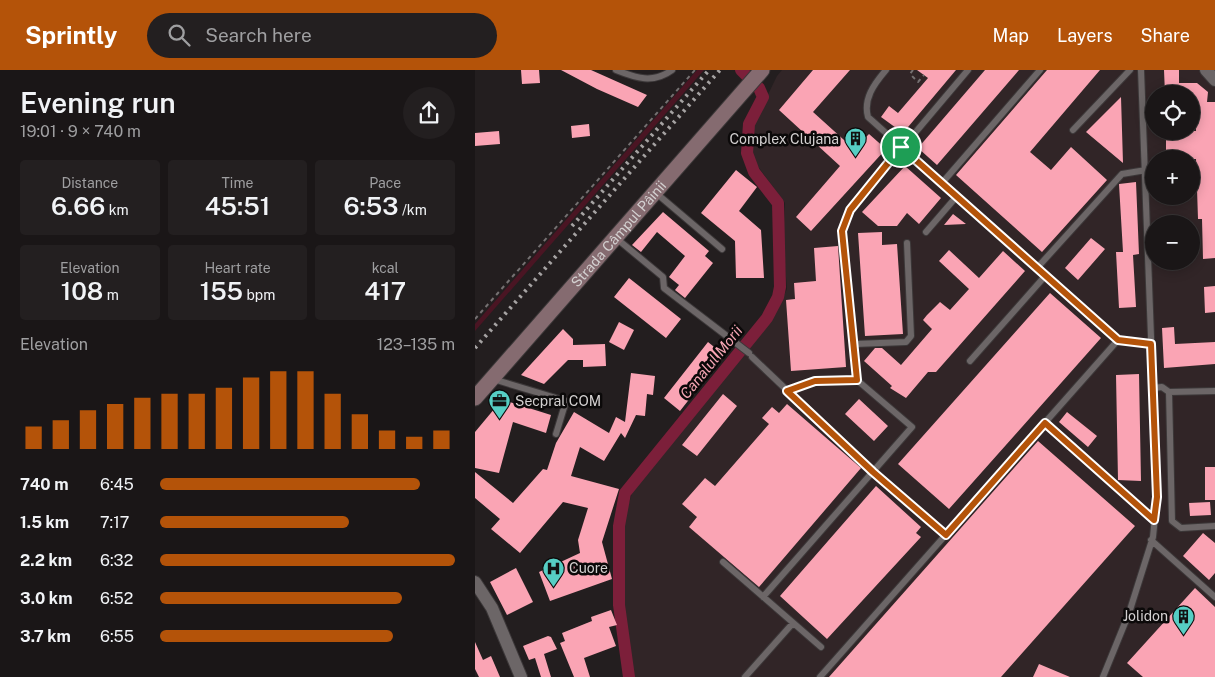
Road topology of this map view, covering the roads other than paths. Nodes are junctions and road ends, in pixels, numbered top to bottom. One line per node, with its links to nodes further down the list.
1 (616, 70): 2 (lane)
2 (672, 70)
3 (886, 70): 12 (lane)
4 (968, 70): 12 (lane)
5 (1040, 70): 15 (lane)
6 (1130, 70): 11 (lane)
7 (1141, 70): 13 (lane)
8 (1206, 70): 10 (street)
9 (755, 78): 16 (street, Strada Câmpul Pâinii)
10 (1215, 80)
11 (1073, 130)
12 (901, 147): 15 (lane); 26 (lane)
13 (1145, 150)
14 (1145, 170): 23 (lane)
15 (942, 183): 17 (lane)
16 (655, 192): 20 (street, Strada Câmpul Pâinii); 22 (lane)
17 (957, 196): 19 (lane); 23 (lane)
18 (1147, 205): 27 (lane)
19 (926, 232)
20 (615, 238): 29 (street, Strada Câmpul Pâinii); 32 (lane)
21 (907, 243): 26 (lane)
22 (722, 249)
23 (1037, 268): 24 (lane)
24 (1046, 276): 25 (lane); 28 (lane)
25 (1118, 340): 27 (lane); 36 (lane)
26 (855, 344): 30 (lane)
27 (1151, 344): 31 (lane)
28 (971, 361)
29 (492, 378): 35 (street, Strada Câmpul Pâinii); 37 (lane)
30 (857, 380): 32 (lane); 38 (lane)
31 (1153, 388): 34 (lane); 39 (lane)
32 (787, 391): 38 (lane)
33 (1215, 391): 34 (lane)
34 (1169, 392): 40 (lane)
35 (475, 398)
36 (1045, 423): 39 (lane); 41 (lane)
37 (557, 434)
38 (873, 472): 41 (lane); 45 (lane)
39 (1154, 520): 42 (lane)
40 (1215, 526)
41 (946, 535): 51 (lane)
42 (1151, 540): 46 (lane); 52 (lane)
43 (723, 562): 45 (lane)
44 (475, 582): 49 (street)
45 (763, 597): 47 (lane)
46 (1215, 597)
47 (793, 623): 48 (lane); 50 (lane)
48 (821, 647)
49 (521, 677)
50 (745, 677)
51 (820, 677)
52 (1103, 677)

